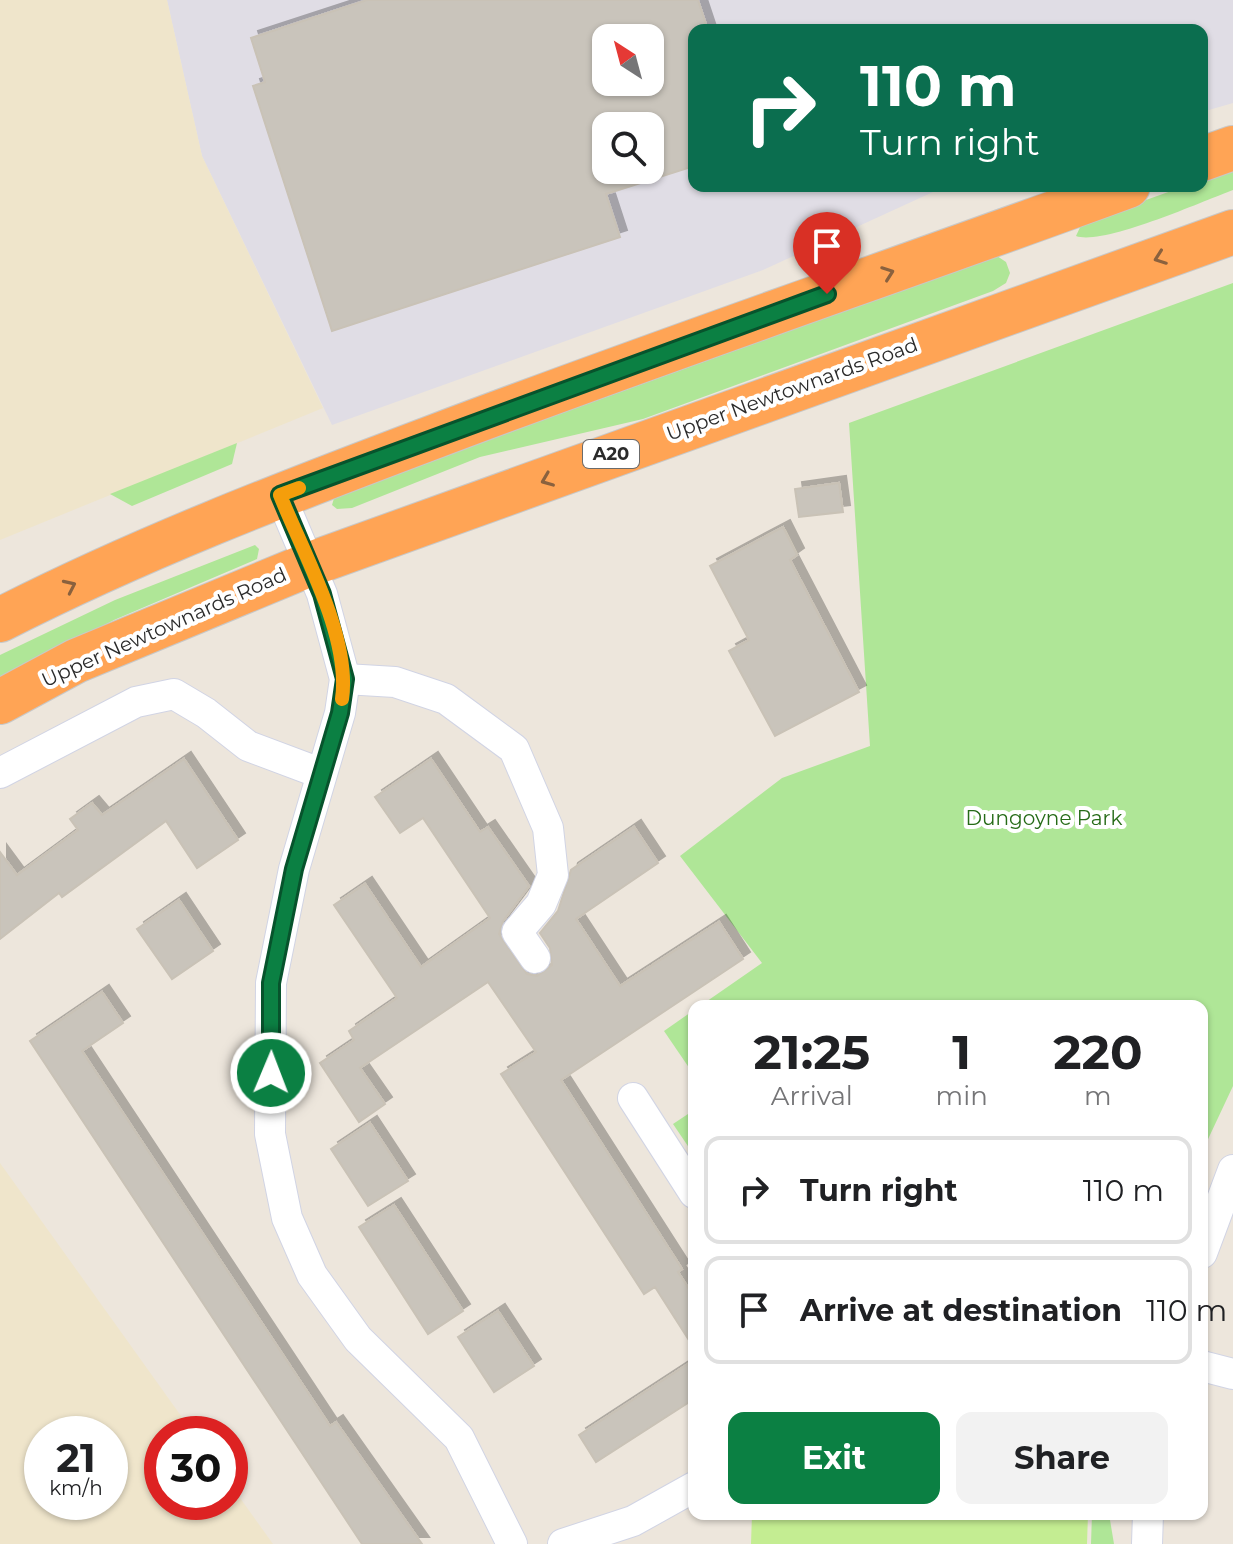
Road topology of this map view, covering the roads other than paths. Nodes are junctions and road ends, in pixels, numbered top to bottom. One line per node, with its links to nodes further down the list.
1 (1233, 148): 2 (highway)
2 (1208, 157)
3 (1111, 192): 5 (highway, one-way to 3)
4 (1233, 232): 6 (highway, Upper Newtownards Road / A20, one-way to 6)
5 (280, 495): 6 (street); 7 (highway, one-way to 5)
6 (308, 565): 8 (street); 9 (highway, Upper Newtownards Road / A20)
7 (0, 620)
8 (345, 679): 11 (street); 12 (street)
9 (0, 702)
10 (0, 773): 11 (street)
11 (320, 773): 21 (street)
12 (535, 958)
13 (633, 1098): 15 (street)
14 (1233, 1170): 16 (street)
15 (688, 1184)
16 (1208, 1237)
17 (1208, 1368): 18 (street)
18 (1233, 1374)
19 (688, 1490): 22 (street)
20 (1148, 1520): 23 (street)
21 (512, 1544)
22 (563, 1544)
23 (1147, 1544)

